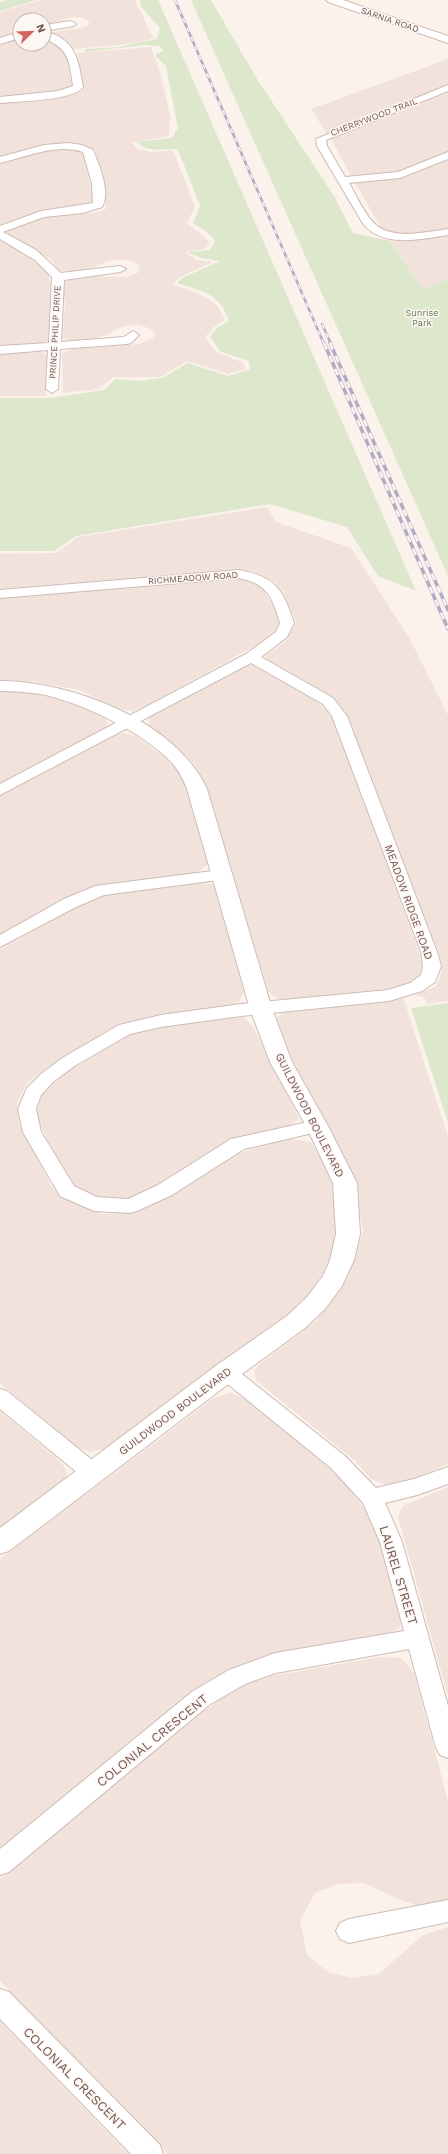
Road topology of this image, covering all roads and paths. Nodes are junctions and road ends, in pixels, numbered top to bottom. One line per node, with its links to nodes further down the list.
1 (332, 0): 6 (street, SARNIA ROAD)
2 (71, 24): 3 (street)
3 (52, 27)
4 (12, 37): 7 (street)
5 (52, 38): 9 (street)
6 (448, 40)
7 (0, 41)
8 (448, 88): 12 (street, CHERRYWOOD TRAIL)
9 (0, 100)
10 (448, 155): 12 (street)
11 (0, 160): 13 (street)
12 (342, 180): 14 (street, CHERRYWOOD TRAIL)
13 (0, 230)
14 (448, 232)
15 (0, 235): 17 (street, PRINCE PHILIP DRIVE)
16 (120, 269): 17 (street)
17 (58, 277): 19 (street, PRINCE PHILIP DRIVE)
18 (134, 335): 19 (street)
19 (56, 346): 20 (street); 21 (street, PRINCE PHILIP DRIVE)
20 (0, 350)
21 (52, 389)
22 (0, 594): 23 (street, RICHMEADOW ROAD)
23 (251, 657): 25 (street, RICHMEADOW ROAD); 29 (street, MEADOW RIDGE ROAD)
24 (0, 686): 25 (street, GUILDWOOD BOULEVARD)
25 (128, 723): 26 (street, RICHMEADOW ROAD); 27 (street, GUILDWOOD BOULEVARD)
26 (0, 790)
27 (220, 875): 28 (street); 29 (street, GUILDWOOD BOULEVARD)
28 (0, 942)
29 (261, 1009): 30 (street, GUILDWOOD BOULEVARD); 30 (street, MEADOW RIDGE ROAD)
30 (317, 1126): 31 (street, GUILDWOOD BOULEVARD)
31 (226, 1372): 33 (street, GUILDWOOD BOULEVARD); 35 (street, LAUREL STREET)
32 (0, 1397): 33 (street)
33 (93, 1474): 36 (street, GUILDWOOD BOULEVARD)
34 (448, 1475): 35 (street)
35 (372, 1498): 37 (street, LAUREL STREET)
36 (0, 1543)
37 (418, 1638): 38 (street, LAUREL STREET); 39 (street, COLONIAL CRESCENT)
38 (448, 1748)
39 (0, 1864)
40 (448, 1911): 41 (street)
41 (348, 1931)
42 (0, 2001): 43 (street, COLONIAL CRESCENT)
43 (150, 2154)

